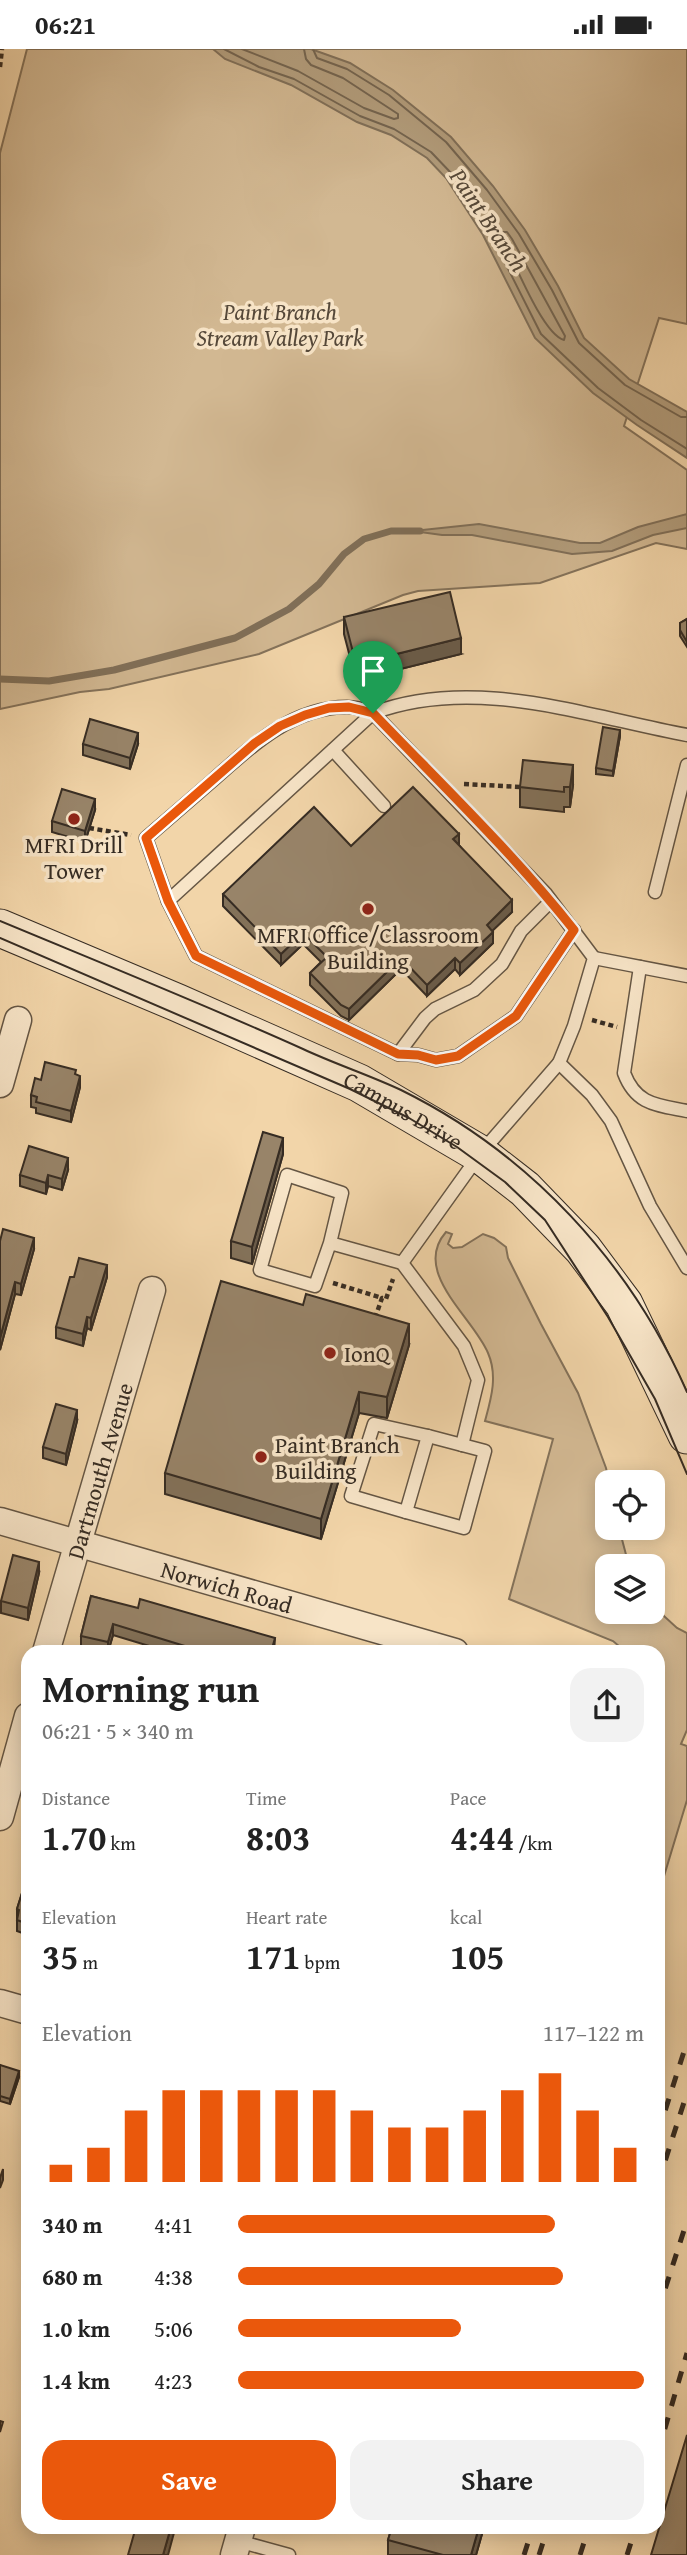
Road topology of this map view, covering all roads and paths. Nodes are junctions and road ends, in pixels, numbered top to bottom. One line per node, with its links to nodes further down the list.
1 (2, 49): 2 (path)
2 (0, 67)
3 (373, 713): 4 (lane); 5 (lane); 8 (lane); 11 (lane)
4 (687, 735)
5 (333, 750): 9 (lane); 13 (lane)
6 (687, 765): 12 (lane)
7 (522, 787): 8 (path)
8 (446, 789): 14 (lane)
9 (384, 806)
10 (89, 828): 11 (path)
11 (146, 838): 13 (lane)
12 (654, 892)
13 (168, 901): 21 (lane)
14 (551, 901): 16 (lane); 21 (lane)
15 (0, 928): 25 (main road, Campus Drive)
16 (574, 930): 17 (lane); 21 (lane)
17 (594, 958): 18 (lane); 22 (lane)
18 (640, 967): 19 (lane); 24 (lane)
19 (687, 976)
20 (18, 1020): 23 (street)
21 (398, 1054)
22 (559, 1063): 25 (lane); 28 (lane)
23 (0, 1084)
24 (687, 1111)
25 (480, 1154): 27 (lane); 33 (main road, Campus Drive)
26 (330, 1243): 27 (lane); 29 (lane); 29 (lane)
27 (402, 1263): 31 (path); 35 (lane)
28 (687, 1268)
29 (318, 1279): 31 (path)
30 (152, 1290): 38 (street, Dartmouth Avenue)
31 (382, 1298): 32 (path)
32 (375, 1319)
33 (687, 1435)
34 (428, 1436): 35 (lane); 36 (lane); 36 (lane)
35 (462, 1445): 36 (lane)
36 (407, 1512)
37 (0, 1521): 38 (street, Norwich Road)
38 (76, 1543): 39 (street, Dartmouth Avenue); 40 (street, Norwich Road)
39 (48, 1645)
40 (432, 1645)
41 (21, 1731): 42 (street)
42 (8, 1760): 43 (street)
43 (0, 1817)
44 (0, 2003): 45 (street)
45 (21, 2009)
46 (238, 2541): 47 (lane)
47 (289, 2555)

